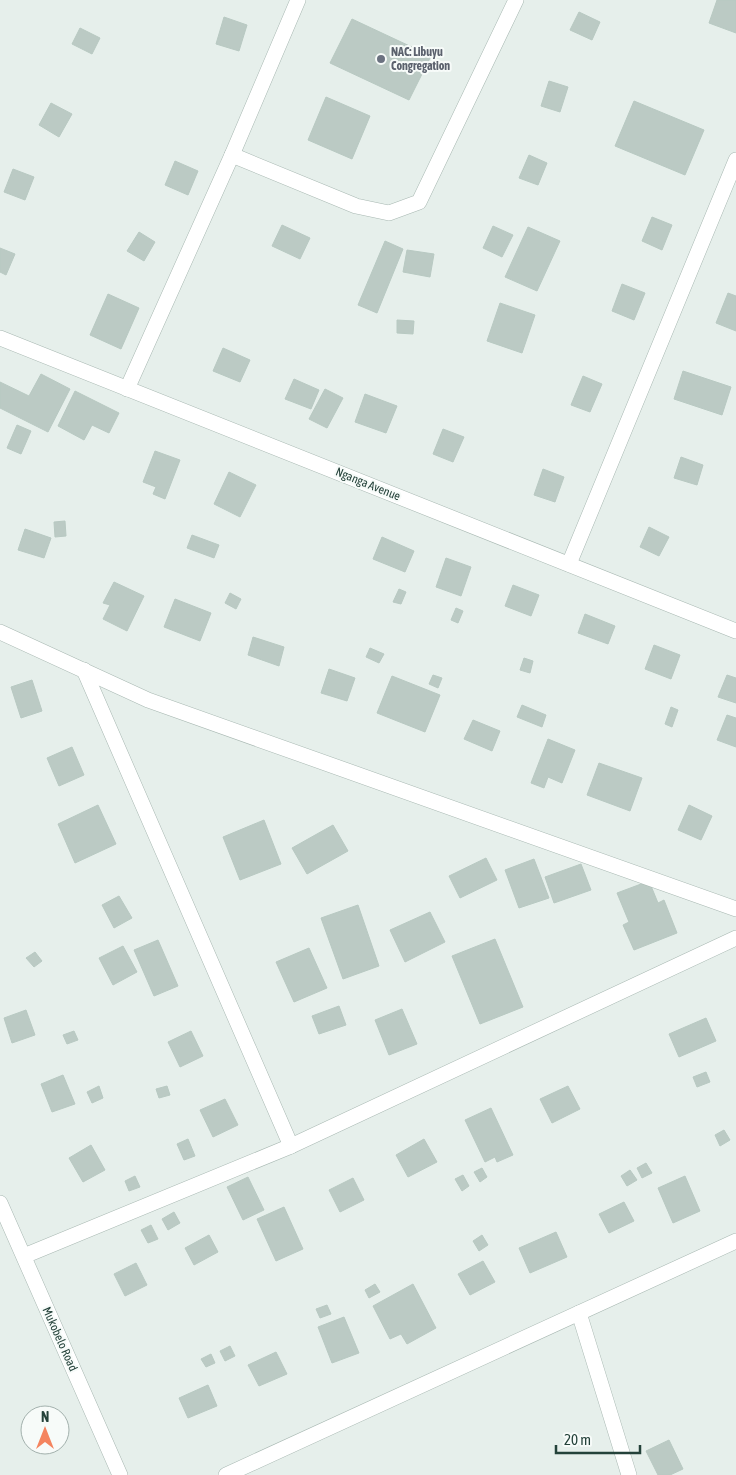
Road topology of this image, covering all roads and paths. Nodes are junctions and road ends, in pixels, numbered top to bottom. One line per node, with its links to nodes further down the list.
1 (298, 0): 3 (street)
2 (516, 0): 3 (street)
3 (232, 155): 6 (street)
4 (736, 160): 7 (street)
5 (0, 338): 6 (street, Nganga Avenue)
6 (128, 389): 7 (street, Nganga Avenue)
7 (569, 564): 8 (street, Nganga Avenue)
8 (736, 631)
9 (0, 632): 10 (street)
10 (84, 670): 11 (street); 13 (street)
11 (736, 908)
12 (736, 938): 13 (street)
13 (291, 1146): 16 (street)
14 (0, 1202): 16 (street, Mukobelo Road)
15 (736, 1240): 17 (street)
16 (24, 1256): 18 (street, Mukobelo Road)
17 (579, 1313): 19 (street); 20 (street)
18 (120, 1475)
19 (226, 1475)
20 (629, 1475)

